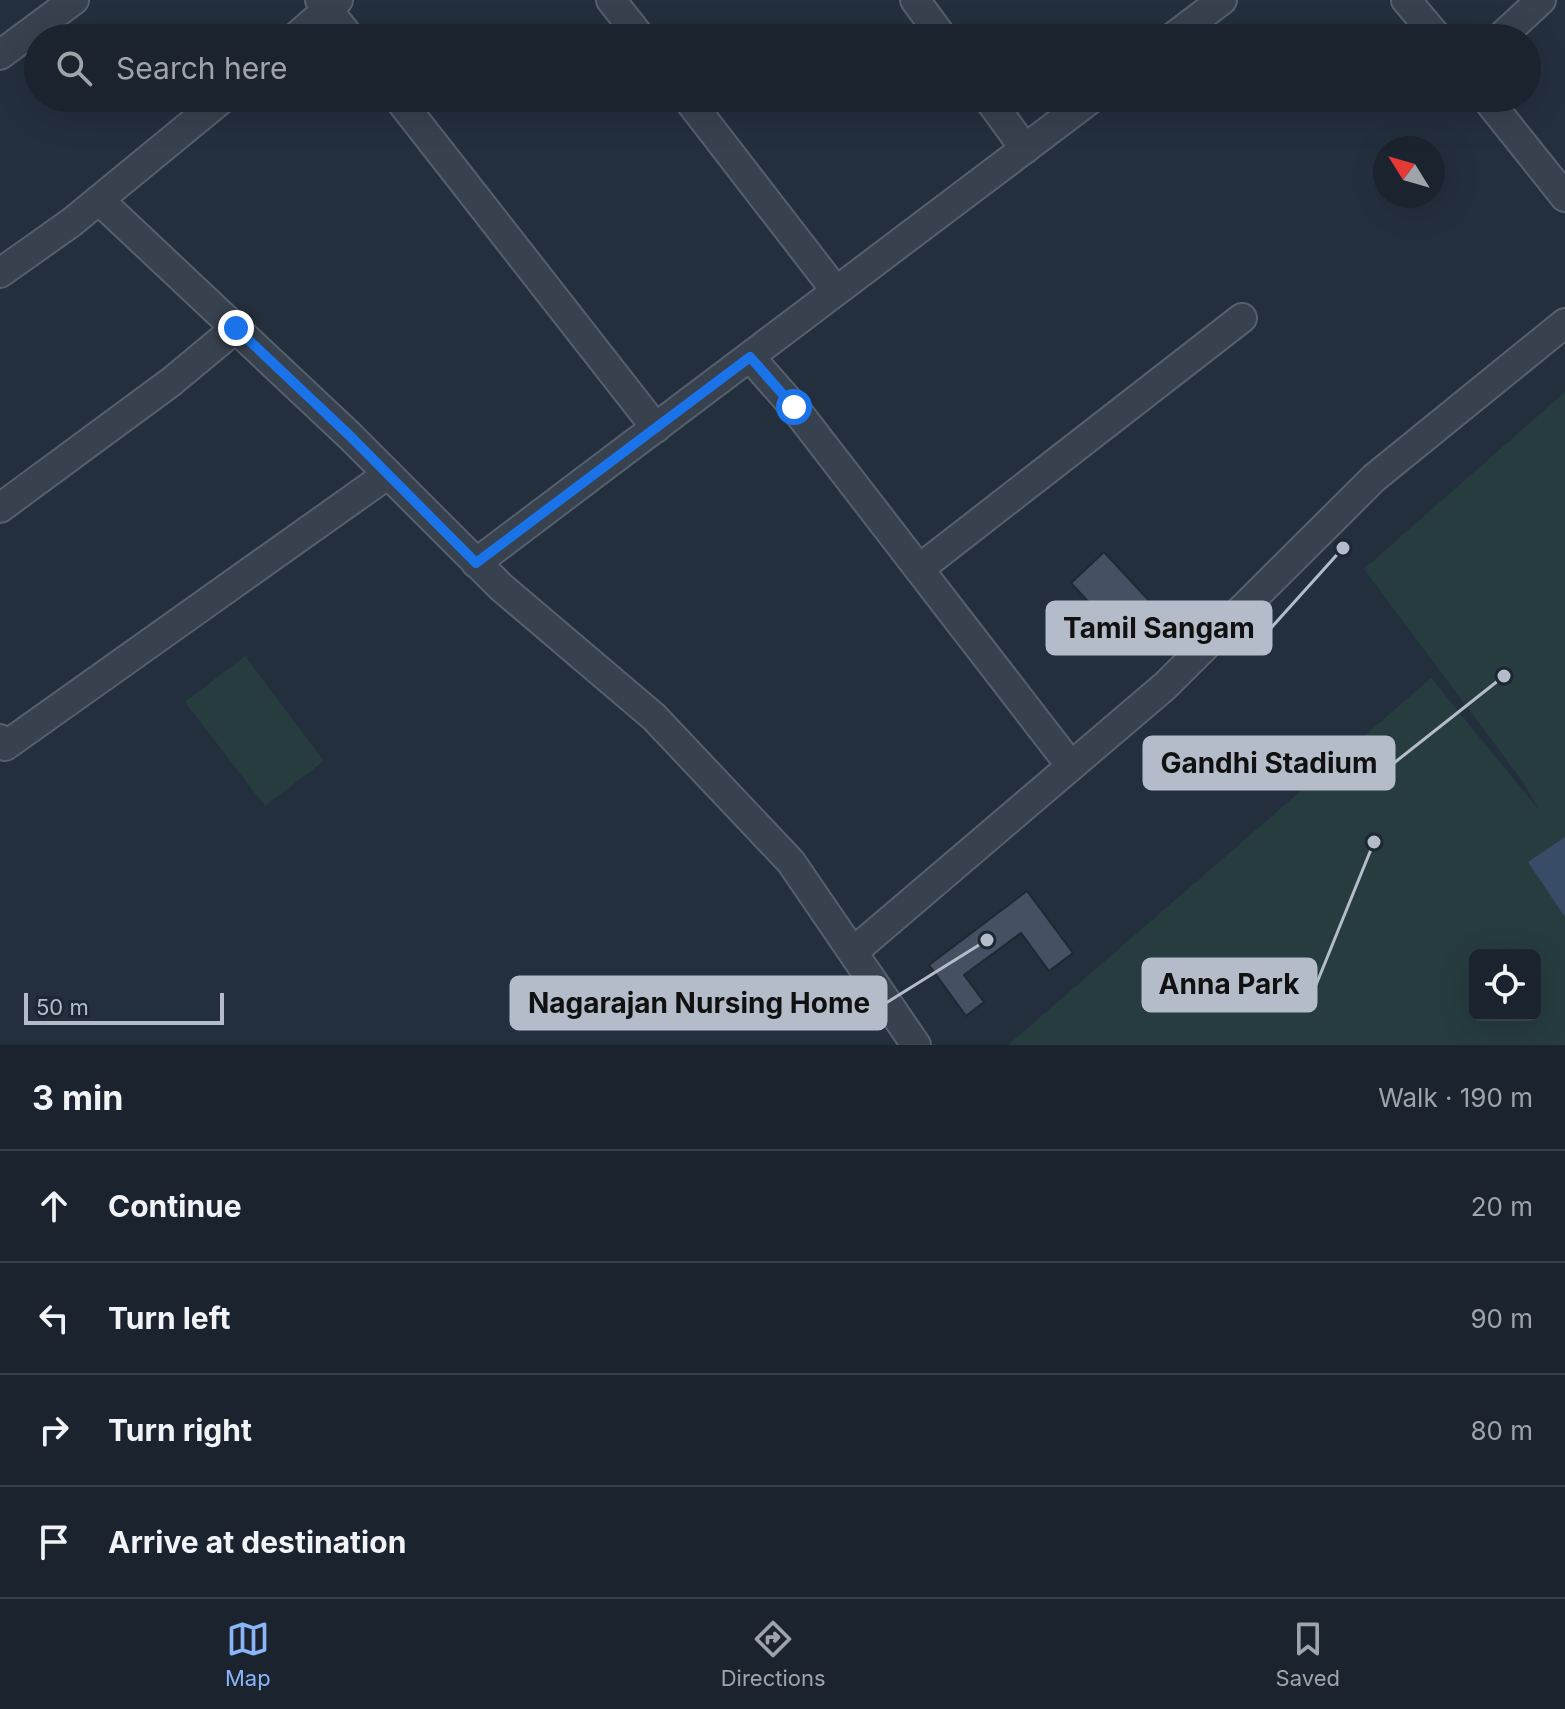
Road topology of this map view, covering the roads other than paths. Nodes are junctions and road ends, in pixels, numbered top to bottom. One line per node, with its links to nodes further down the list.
1 (74, 0): 8 (street)
2 (611, 0): 11 (street)
3 (915, 0): 12 (street)
4 (1222, 0): 13 (street)
5 (1406, 0): 14 (street)
6 (1541, 0): 15 (street)
7 (329, 3): 9 (street); 10 (street)
8 (42, 24)
9 (309, 24)
10 (342, 24)
11 (630, 24)
12 (933, 24)
13 (1190, 24)
14 (1426, 24)
15 (1515, 24)
16 (24, 37): 17 (street)
17 (0, 55)
18 (206, 112): 26 (street)
19 (409, 112): 33 (street)
20 (698, 112): 28 (street)
21 (998, 112): 24 (street)
22 (1074, 112): 24 (street)
23 (1497, 112): 25 (street)
24 (1025, 149): 28 (street)
25 (1565, 197)
26 (99, 200): 27 (street); 31 (street)
27 (0, 273)
28 (836, 291): 32 (street)
29 (1242, 318): 37 (street)
30 (1565, 323): 39 (street)
31 (236, 328): 34 (street); 35 (street)
32 (750, 357): 33 (street); 37 (street)
33 (656, 428): 36 (street)
34 (388, 474): 36 (street); 38 (street)
35 (0, 508)
36 (476, 563): 40 (street)
37 (919, 569): 39 (street)
38 (0, 739)
39 (1071, 766): 40 (street)
40 (853, 952): 41 (street)
41 (916, 1045)

